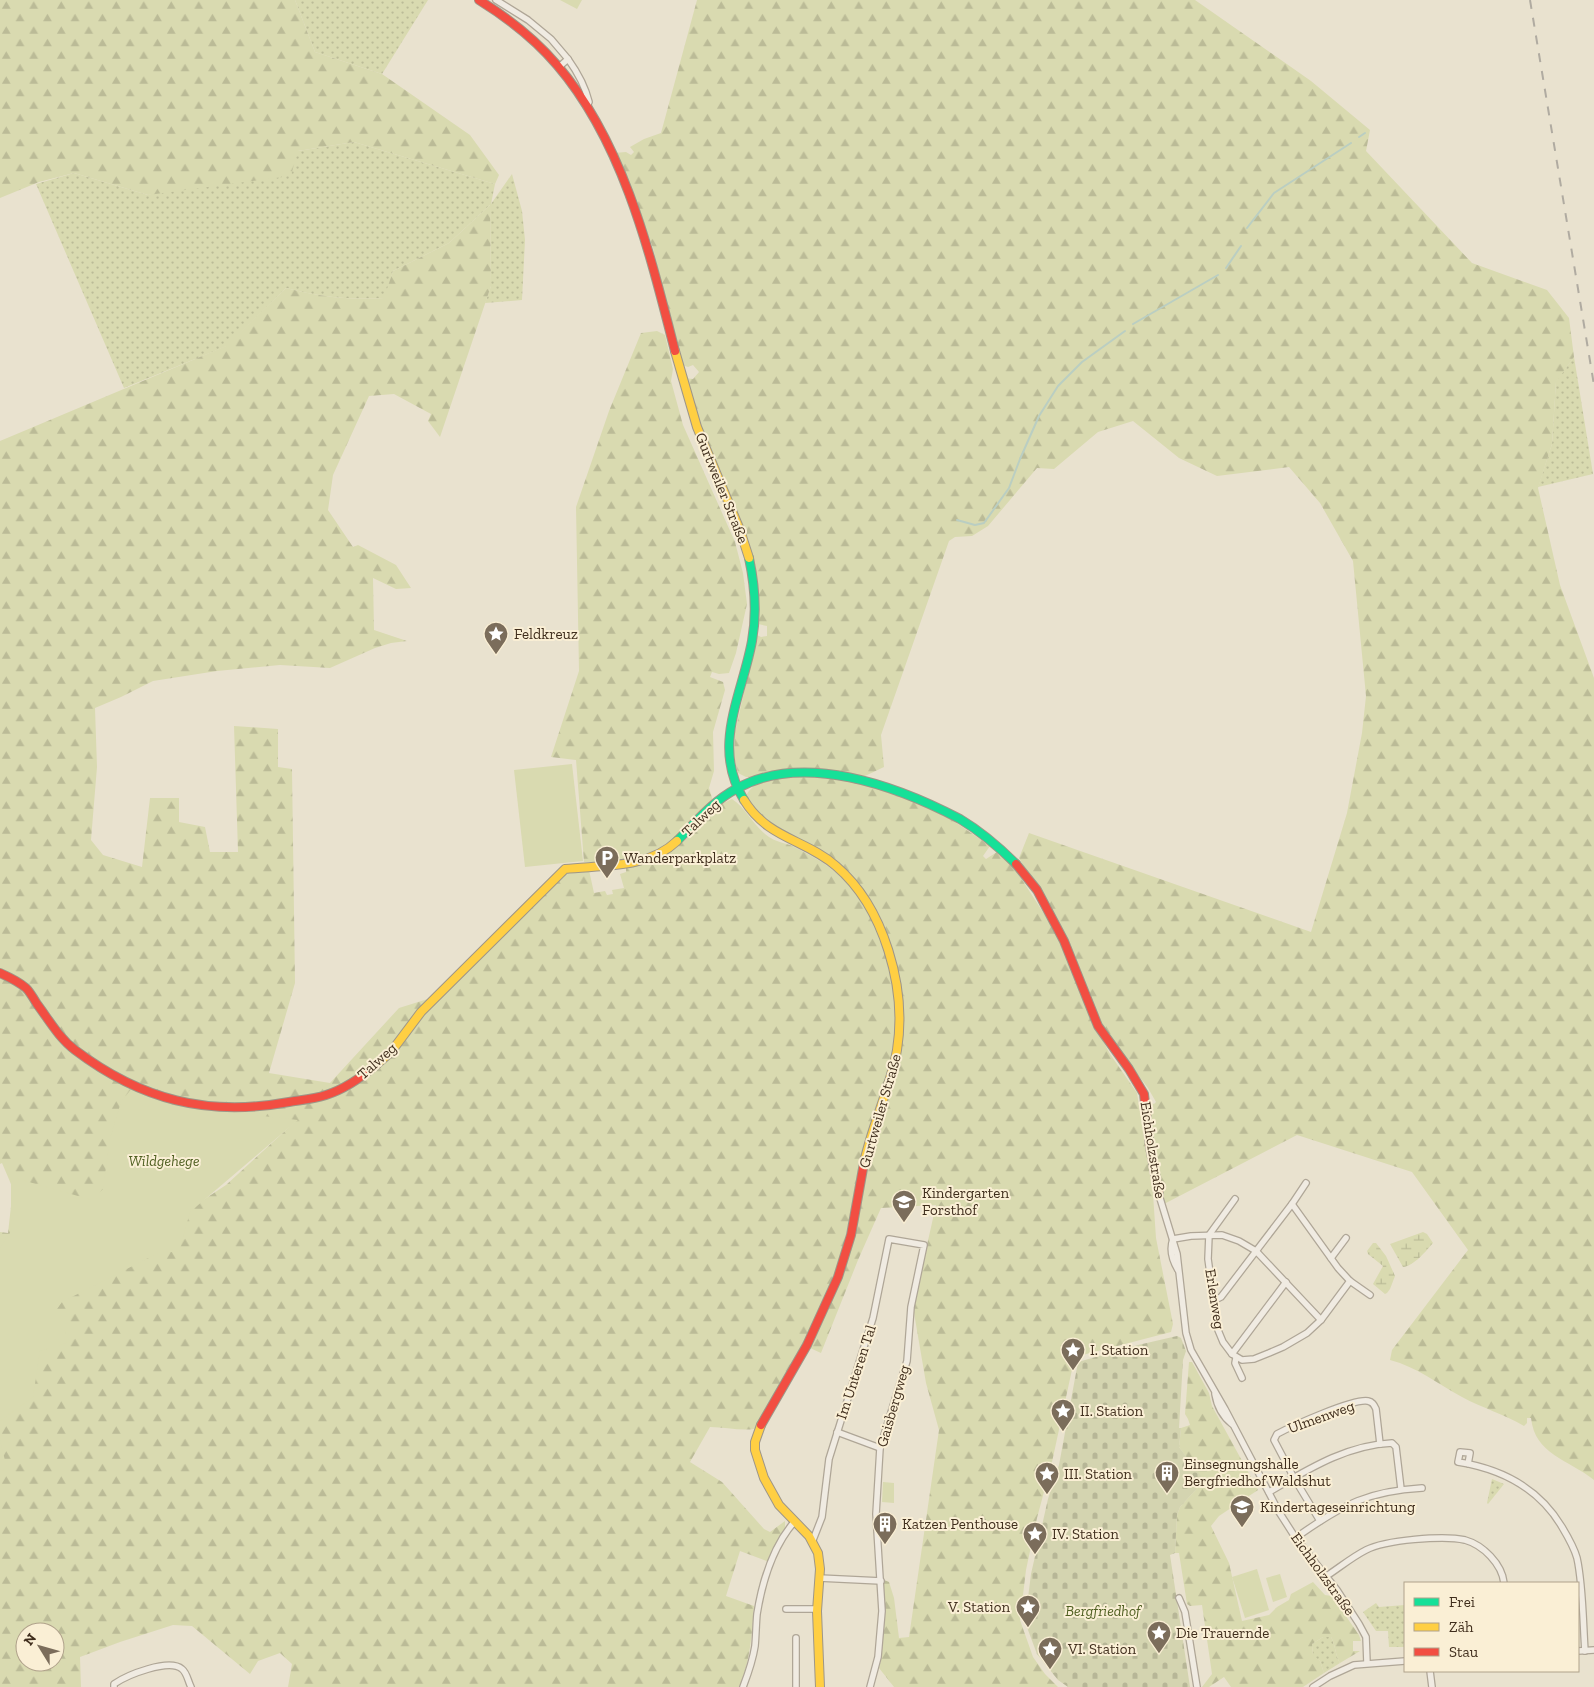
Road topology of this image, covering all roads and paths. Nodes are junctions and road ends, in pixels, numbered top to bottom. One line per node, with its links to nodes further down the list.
1 (479, 0): 4 (main road, Gurtweiler Straße)
2 (496, 0): 3 (street)
3 (568, 59): 4 (street); 5 (street)
4 (559, 67): 5 (main road, Gurtweiler Straße)
5 (586, 106): 6 (main road, Gurtweiler Straße)
6 (737, 788): 7 (main road, Talweg); 9 (main road, Eichholzstraße); 33 (main road, Gurtweiler Straße)
7 (0, 973)
8 (1306, 1183): 11 (street)
9 (1159, 1195): 14 (street, Eichholzstraße)
10 (1235, 1199): 12 (street)
11 (1292, 1204): 16 (street); 17 (street)
12 (1208, 1235): 14 (street); 16 (street); 21 (street, Erlenweg)
13 (1346, 1238): 17 (street)
14 (1174, 1239): 32 (street, Eichholzstraße)
15 (924, 1245): 25 (street, Im Unteren Tal); 27 (street, Gaisbergweg)
16 (1256, 1251): 19 (street); 21 (street)
17 (1331, 1258): 18 (street)
18 (1350, 1281): 20 (street); 22 (street)
19 (1286, 1282): 22 (street); 23 (street)
20 (1370, 1295)
21 (1215, 1300): 23 (street, Erlenweg)
22 (1321, 1320): 23 (street)
23 (1234, 1356): 24 (street, Erlenweg)
24 (1242, 1378)
25 (836, 1432): 27 (street); 36 (street, Im Unteren Tal)
26 (1380, 1444): 29 (street); 29 (street, Ulmenweg); 31 (street)
27 (880, 1448): 39 (street, Gaisbergweg)
28 (1468, 1464): 45 (street)
29 (1294, 1478): 32 (street); 34 (street, Ulmenweg)
30 (1422, 1488): 31 (street)
31 (1401, 1489): 34 (street)
32 (1268, 1492): 37 (street, Eichholzstraße)
33 (795, 1521): 36 (main road, Gurtweiler Straße); 53 (street)
34 (1320, 1521): 35 (street)
35 (1301, 1534)
36 (813, 1540): 38 (main road, Gurtweiler Straße)
37 (1325, 1577): 40 (street); 49 (street, Eichholzstraße)
38 (819, 1578): 39 (street); 43 (main road, Gurtweiler Straße)
39 (881, 1581): 56 (street, Gaisbergweg)
40 (1504, 1582)
41 (1180, 1598): 57 (street)
42 (786, 1609): 43 (street)
43 (817, 1609): 55 (main road, Gurtweiler Straße)
44 (796, 1638): 54 (street)
45 (1585, 1650): 46 (street); 47 (street)
46 (1594, 1650)
47 (1579, 1651)
48 (1404, 1661): 49 (street)
49 (1367, 1663): 58 (street)
50 (1430, 1672): 59 (street)
51 (114, 1687): 52 (street)
52 (191, 1687)
53 (743, 1687)
54 (796, 1687)
55 (820, 1687)
56 (870, 1687)
57 (1197, 1687)
58 (1314, 1687)
59 (1432, 1687)

